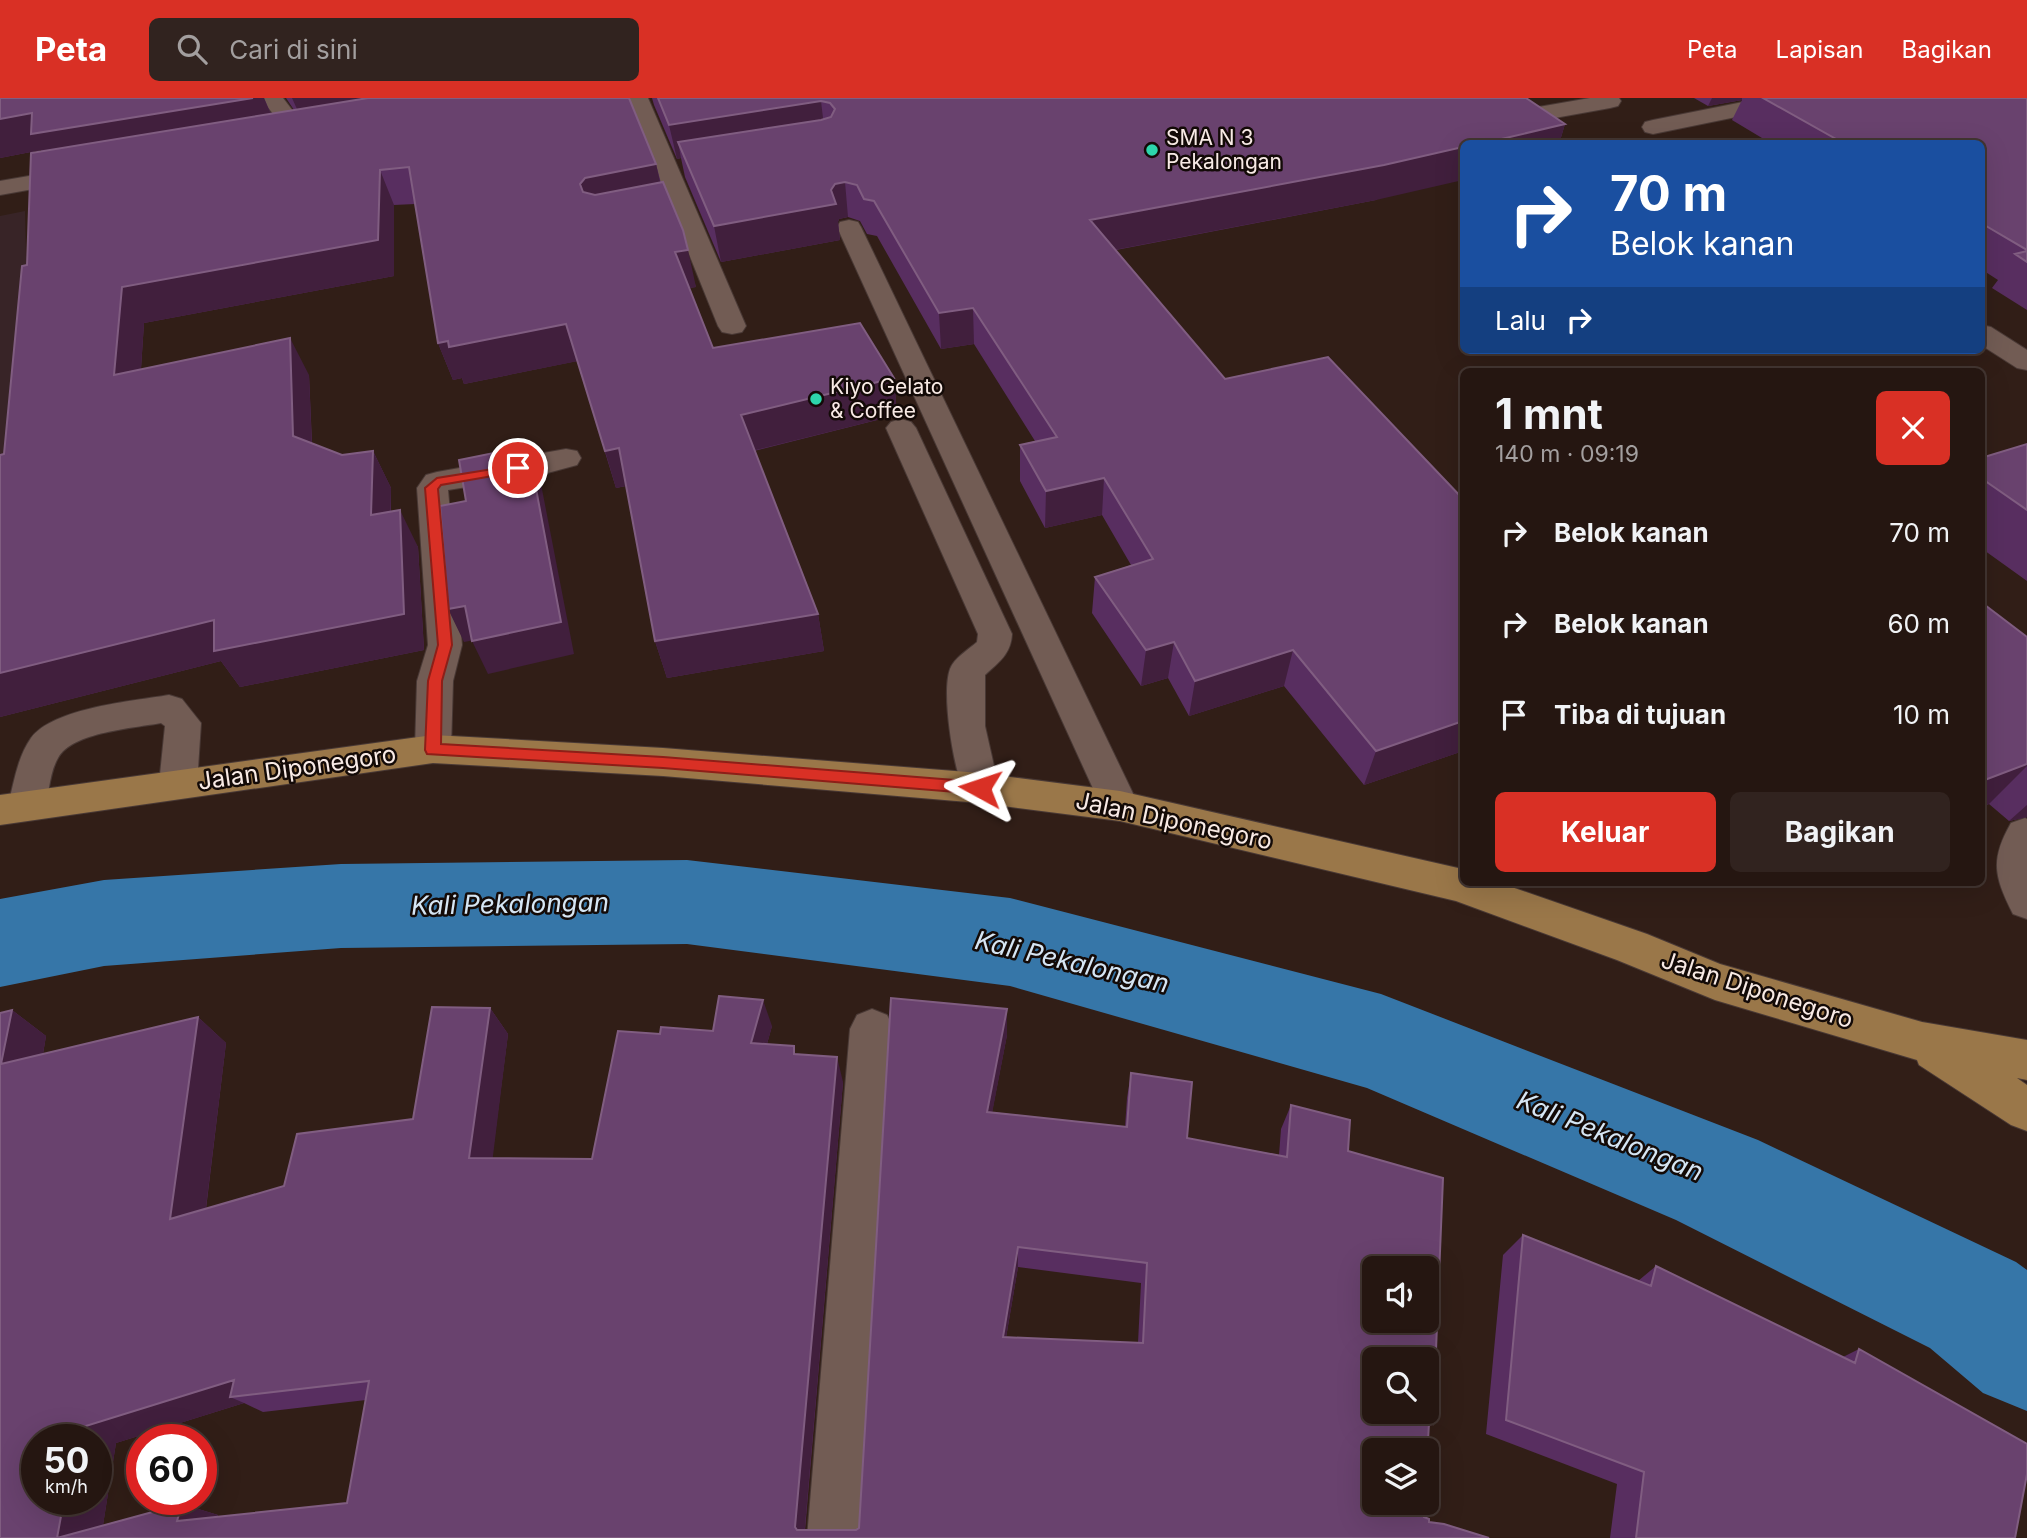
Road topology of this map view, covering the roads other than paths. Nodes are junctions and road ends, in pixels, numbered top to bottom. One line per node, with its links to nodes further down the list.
1 (271, 98): 8 (street)
2 (637, 98): 13 (street)
3 (1457, 98): 5 (street)
4 (1795, 98): 6 (street)
5 (1608, 99): 6 (street)
6 (1653, 127): 9 (street)
7 (321, 133): 8 (street)
8 (295, 138): 10 (street)
9 (1672, 140)
10 (268, 142)
11 (695, 166): 13 (street)
12 (107, 170): 14 (street)
13 (669, 170): 15 (street)
14 (0, 188)
15 (682, 206): 16 (street); 18 (street)
16 (656, 211)
17 (849, 227): 26 (street)
18 (732, 326)
19 (1985, 336): 20 (street)
20 (2027, 362)
21 (901, 428): 25 (street)
22 (566, 458): 23 (street)
23 (433, 750): 24 (main road, Jalan Diponegoro); 25 (main road, Jalan Diponegoro)
24 (178, 784): 27 (main road, Jalan Diponegoro); 27 (street)
25 (980, 788): 26 (main road, Jalan Diponegoro)
26 (1120, 806): 31 (main road, Jalan Diponegoro)
27 (13, 808)
28 (2025, 834): 29 (street)
29 (2027, 902)
30 (872, 1029): 34 (street)
31 (1922, 1042): 32 (main road, Jalan Diponegoro); 33 (main road)
32 (2027, 1060)
33 (2027, 1110)
34 (835, 1538)

